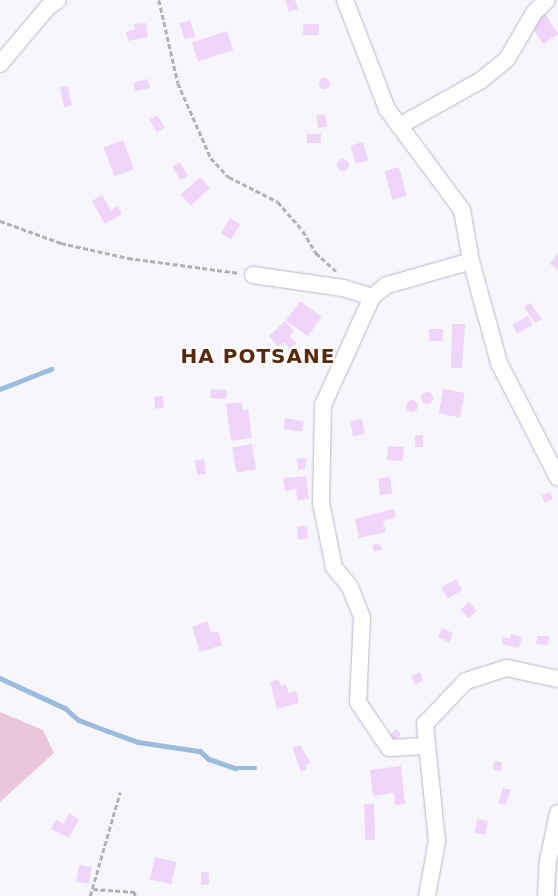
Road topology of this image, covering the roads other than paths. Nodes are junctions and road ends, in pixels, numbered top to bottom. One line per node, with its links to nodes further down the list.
1 (58, 0): 4 (street)
2 (345, 0): 5 (street)
3 (546, 0): 5 (street)
4 (0, 64)
5 (399, 126): 6 (street)
6 (471, 261): 8 (street); 9 (street)
7 (253, 275): 8 (street)
8 (372, 298): 11 (street)
9 (558, 478)
10 (558, 679): 11 (street)
11 (426, 746): 13 (street)
12 (558, 813): 14 (street)
13 (427, 896)
14 (546, 896)

